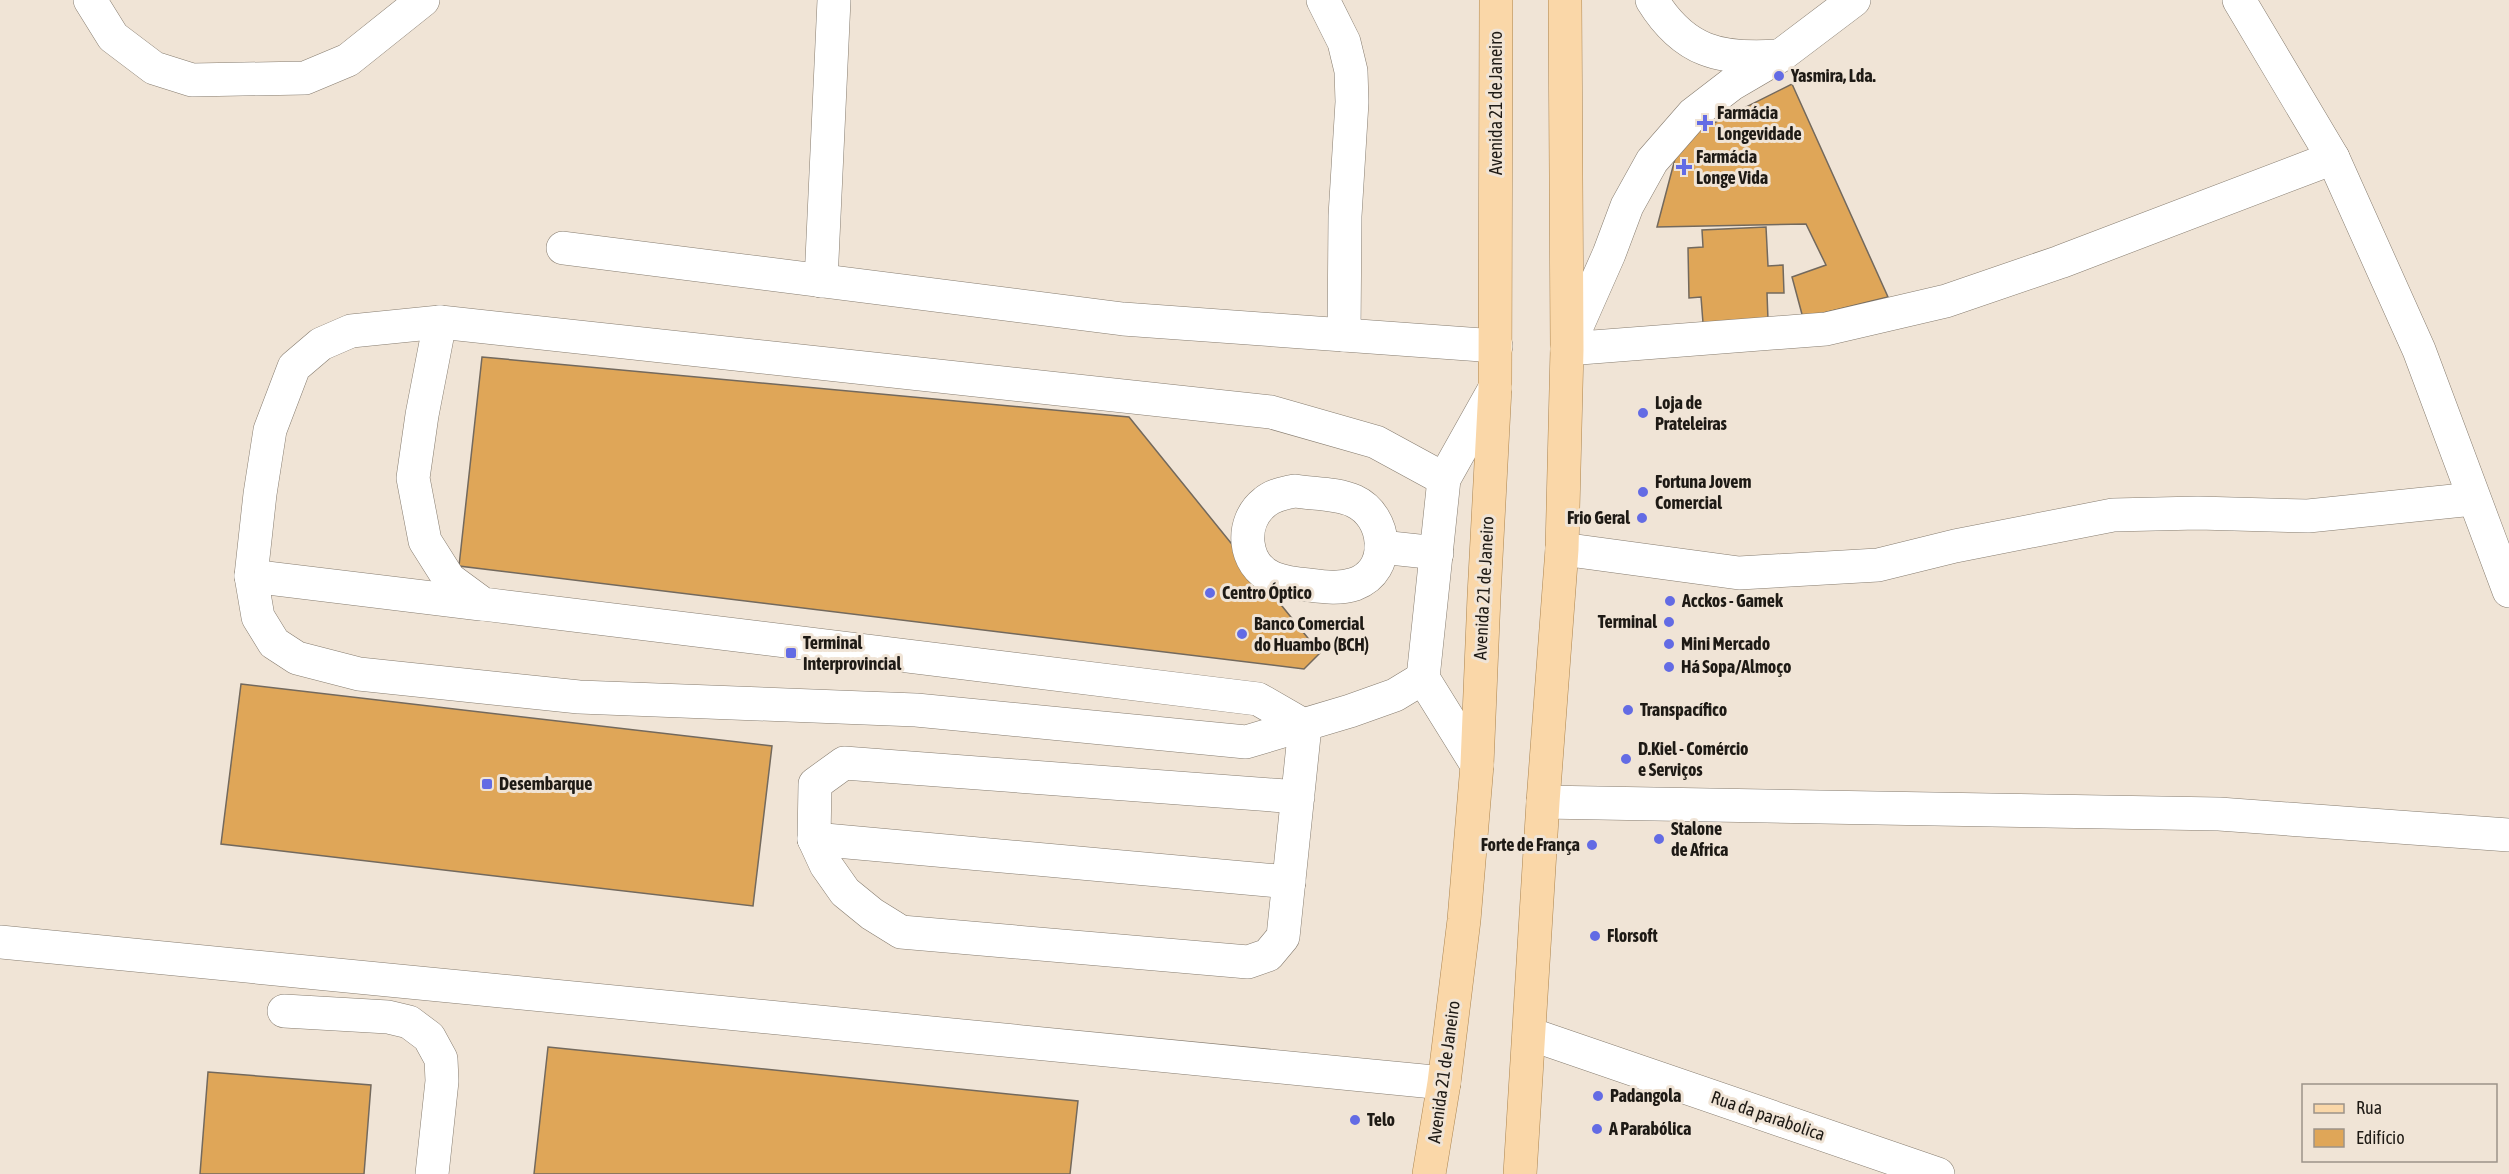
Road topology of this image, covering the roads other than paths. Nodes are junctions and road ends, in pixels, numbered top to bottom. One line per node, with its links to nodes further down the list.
1 (90, 0): 2 (street)
2 (423, 0)
3 (834, 0): 13 (street)
4 (1323, 0): 15 (street)
5 (1496, 0): 16 (main road, Avenida 21 de Janeiro)
6 (1565, 0): 17 (main road)
7 (1652, 0): 10 (street)
8 (1854, 0): 10 (street)
9 (2239, 0): 11 (street)
10 (1780, 56): 17 (street)
11 (2333, 159): 17 (street); 20 (street)
12 (563, 248): 13 (street)
13 (820, 281): 15 (street)
14 (440, 322): 19 (street); 24 (street); 26 (street)
15 (1344, 334): 16 (street)
16 (1496, 346): 18 (main road, Avenida 21 de Janeiro)
17 (1567, 349): 22 (main road)
18 (1495, 388): 19 (street); 29 (main road, Avenida 21 de Janeiro)
19 (1444, 479): 23 (street)
20 (2473, 499): 22 (street); 25 (street)
21 (1381, 547): 23 (street)
22 (1562, 549): 31 (main road)
23 (1437, 553): 27 (street)
24 (251, 576): 26 (street); 28 (street)
25 (2509, 591)
26 (483, 604): 28 (street)
27 (1423, 678): 28 (street); 29 (street)
28 (1305, 726): 30 (street)
29 (1478, 765): 38 (main road, Avenida 21 de Janeiro)
30 (1298, 796): 33 (street); 34 (street)
31 (1543, 802): 32 (street); 37 (main road)
32 (2509, 835)
33 (814, 839): 34 (street); 34 (street)
34 (1289, 882)
35 (0, 942): 38 (street)
36 (284, 1011): 39 (street)
37 (1530, 1034): 41 (main road); 42 (street, Rua da parabolica)
38 (1444, 1083): 40 (main road, Avenida 21 de Janeiro)
39 (432, 1174)
40 (1429, 1174)
41 (1520, 1174)
42 (1938, 1174)

